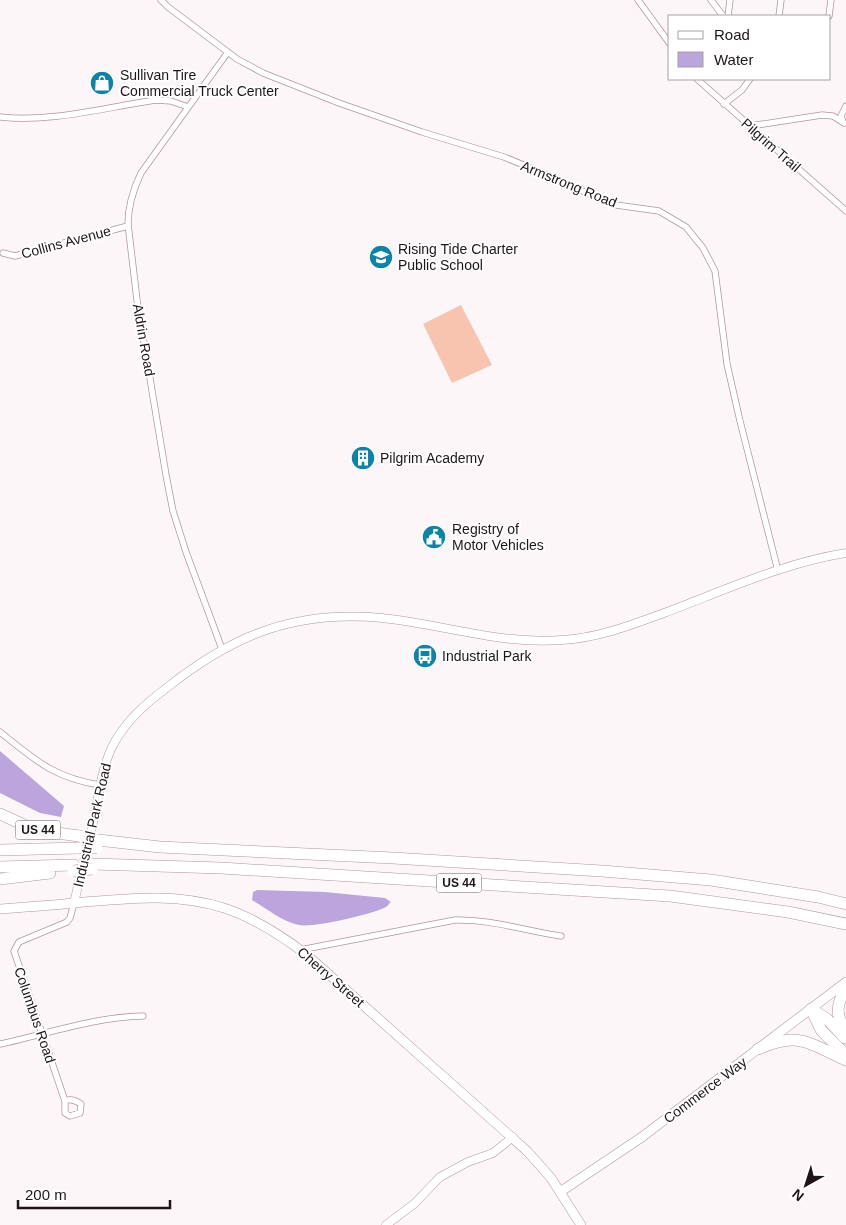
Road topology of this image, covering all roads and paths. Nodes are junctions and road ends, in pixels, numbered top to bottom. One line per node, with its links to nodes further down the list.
1 (161, 0): 12 (street, Armstrong Road)
2 (638, 0): 11 (street)
3 (711, 0): 7 (street)
4 (730, 0): 8 (street)
5 (781, 0): 9 (street)
6 (831, 0): 10 (street)
7 (722, 15)
8 (728, 15)
9 (779, 15)
10 (829, 15)
11 (668, 41)
12 (228, 52): 17 (street, Aldrin Road); 25 (street, Armstrong Road)
13 (698, 80): 15 (street, Pilgrim Trail)
14 (749, 80): 15 (street)
15 (724, 104): 20 (street, Pilgrim Trail)
16 (846, 106): 19 (street)
17 (188, 107): 18 (street); 22 (street, Aldrin Road)
18 (0, 117)
19 (845, 124): 20 (street)
20 (750, 126): 21 (street, Pilgrim Trail)
21 (846, 211)
22 (128, 226): 23 (street, Collins Avenue); 26 (street, Aldrin Road)
23 (3, 252)
24 (846, 553): 25 (street, Industrial Park Road)
25 (778, 571): 26 (street, Industrial Park Road)
26 (222, 649): 28 (street, Industrial Park Road)
27 (0, 732): 28 (street)
28 (100, 785): 35 (street, Industrial Park Road)
29 (0, 814): 30 (highway, US 44, bridge)
30 (98, 844): 31 (highway, bridge); 36 (highway, US 44)
31 (0, 850)
32 (0, 867): 33 (highway)
33 (74, 868): 34 (highway); 38 (highway, US 44, bridge)
34 (0, 878)
35 (74, 903): 37 (main road, Cherry Street); 40 (main road, Cherry Street); 46 (street, Columbus Road)
36 (846, 904)
37 (0, 909)
38 (846, 924)
39 (561, 936): 40 (street)
40 (300, 950): 53 (main road, Cherry Street)
41 (846, 982): 43 (main road, Commerce Way)
42 (846, 987): 45 (highway)
43 (811, 1009): 47 (highway); 49 (main road, Commerce Way); 50 (highway)
44 (143, 1016): 46 (street)
45 (846, 1032)
46 (43, 1034): 48 (street); 52 (street, Columbus Road)
47 (846, 1039)
48 (0, 1044)
49 (758, 1049): 51 (highway); 54 (main road, Commerce Way)
50 (846, 1055)
51 (846, 1060)
52 (65, 1101)
53 (513, 1137): 54 (main road, Cherry Street); 55 (street)
54 (560, 1192): 56 (main road, Cherry Street)
55 (386, 1225)
56 (581, 1225)

